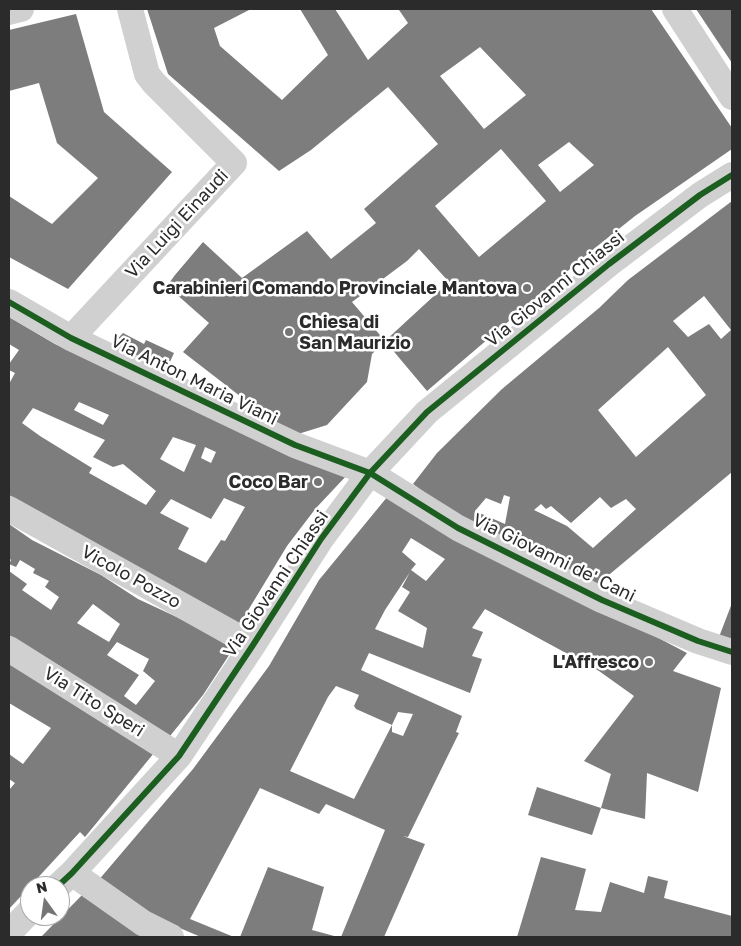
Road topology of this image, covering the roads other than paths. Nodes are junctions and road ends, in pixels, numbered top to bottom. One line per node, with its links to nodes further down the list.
1 (21, 9): 4 (street)
2 (130, 9): 8 (street, Via Luigi Einaudi)
3 (675, 9): 5 (street)
4 (9, 12)
5 (732, 97)
6 (732, 175): 9 (street, Via Giovanni Chiassi)
7 (9, 302): 8 (street, Via Anton Maria Viani)
8 (72, 338): 9 (street, Via Anton Maria Viani)
9 (370, 473): 11 (street, Via Giovanni Chiassi); 13 (street, Via Giovanni de' Cani)
10 (9, 509): 11 (street, Vicolo Pozzo)
11 (253, 645): 14 (street, Via Giovanni Chiassi)
12 (9, 649): 14 (street, Via Tito Speri)
13 (732, 652)
14 (179, 756): 15 (street, Via Giovanni Chiassi)
15 (68, 876)
16 (70, 882): 19 (street)
17 (20, 921): 18 (street)
18 (9, 933)
19 (171, 937)

